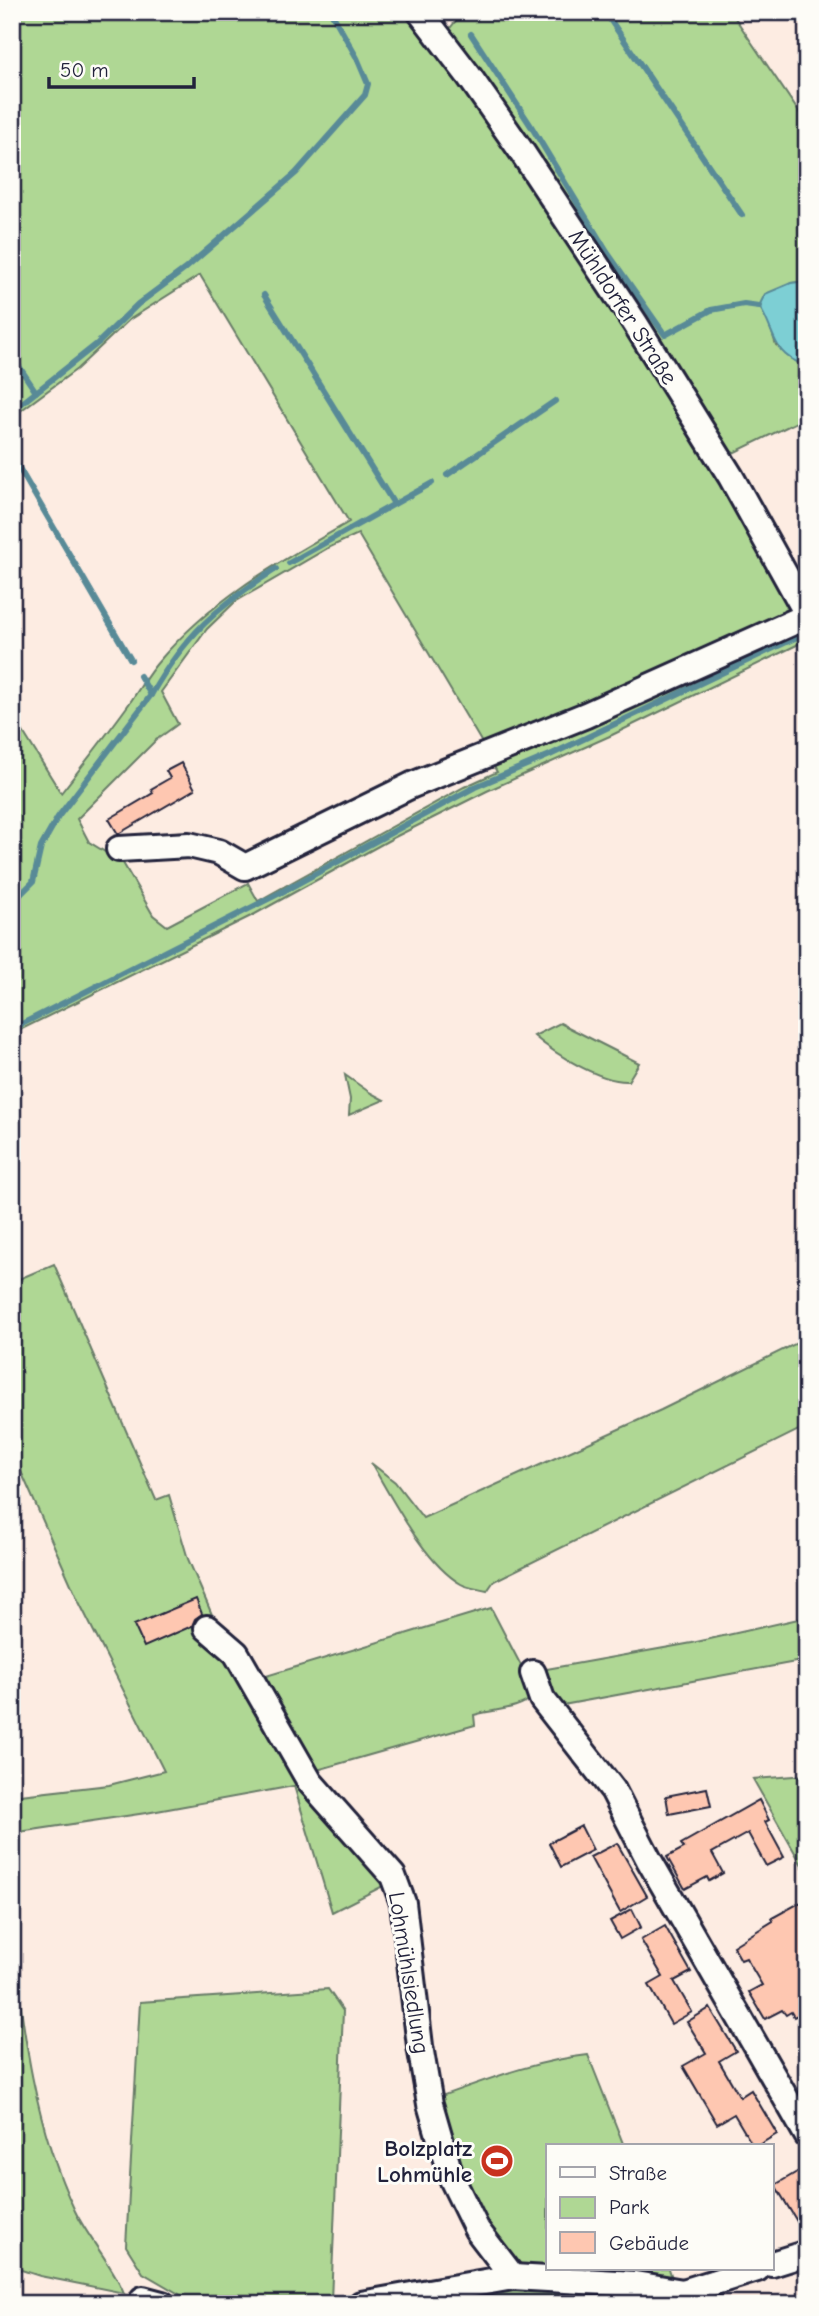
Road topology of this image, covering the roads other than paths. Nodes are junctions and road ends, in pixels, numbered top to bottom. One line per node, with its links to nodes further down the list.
1 (420, 12): 2 (street, Mühldorfer Straße)
2 (807, 615): 3 (street)
3 (120, 849)
4 (207, 1628): 10 (street, Lohmühlsiedlung)
5 (533, 1673): 6 (street)
6 (807, 2135)
7 (807, 2253): 8 (street)
8 (774, 2263)
9 (754, 2270): 11 (street)
10 (513, 2277): 11 (street); 12 (street)
11 (672, 2298)
12 (361, 2304)

